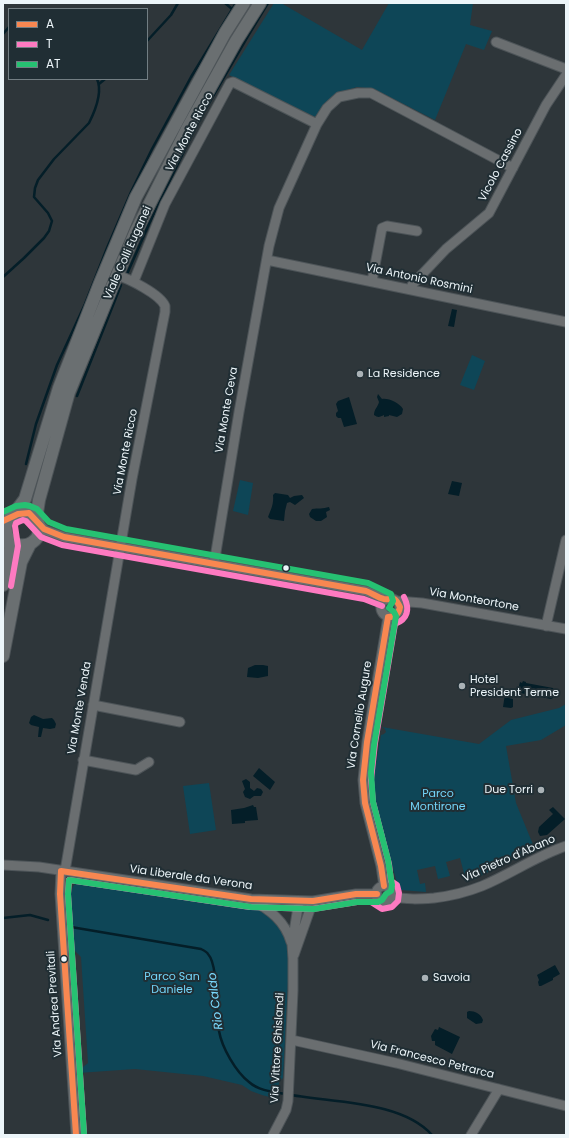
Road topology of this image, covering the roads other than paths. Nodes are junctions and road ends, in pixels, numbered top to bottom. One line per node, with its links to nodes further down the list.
1 (244, 3): 16 (main road, Viale Colli Euganei)
2 (260, 3): 10 (main road, Viale Colli Euganei)
3 (496, 42): 4 (street)
4 (566, 69)
5 (566, 75): 7 (street, Vicolo Cassino)
6 (317, 124): 7 (street, Via Monte Ceva); 9 (street, Via Monte Ceva); 11 (street, Via Monte Ricco)
7 (513, 168): 13 (street, Vicolo Cassino)
8 (417, 231): 12 (street)
9 (267, 260): 12 (street, Via Antonio Rosmini); 21 (street, Via Monte Ceva)
10 (117, 275): 11 (street, Via Monte Ricco); 15 (main road, Viale Colli Euganei)
11 (134, 281): 20 (street, Via Monte Ricco)
12 (372, 281): 13 (street, Via Antonio Rosmini)
13 (411, 289): 14 (street, Via Antonio Rosmini)
14 (566, 322)
15 (37, 521): 16 (main road); 17 (street); 19 (main road, Viale Colli Euganei)
16 (7, 526): 19 (main road); 22 (main road)
17 (64, 537): 19 (street); 20 (street, Via Monteortone)
18 (566, 540): 26 (street)
19 (32, 542): 28 (main road, Viale Colli Euganei)
20 (121, 548): 21 (street, Via Monteortone); 29 (street, Via Monte Venda)
21 (214, 564): 23 (street, Via Monteortone)
22 (3, 585)
23 (385, 600): 24 (street, Via Monteortone); 25 (street)
24 (397, 601): 25 (street); 26 (street, Via Monteortone)
25 (388, 617): 36 (street, Via Cornelio Augure)
26 (546, 626): 27 (street, Via Monteortone)
27 (566, 629)
28 (3, 656)
29 (93, 705): 30 (street); 31 (street, Via Monte Venda)
30 (180, 722)
31 (83, 760): 32 (street); 35 (street, Via Monte Venda)
32 (149, 762)
33 (566, 846): 38 (street, Via Pietro d'Abano)
34 (3, 865): 35 (street, Via Liberale da Verona)
35 (63, 871): 39 (street, Via Liberale da Verona); 47 (street, Via Andrea Previtali)
36 (384, 886): 37 (street); 38 (street)
37 (377, 894): 38 (street); 41 (street, Via Liberale da Verona)
38 (392, 896)
39 (251, 899): 40 (street, Via Liberale da Verona); 42 (street, Via Vittore Ghislandi)
40 (299, 901): 41 (street, Via Liberale da Verona); 42 (street, Via Vittore Ghislandi)
41 (313, 901): 43 (street, Via Vittore Ghislandi)
42 (292, 944): 43 (street, Via Vittore Ghislandi)
43 (293, 959): 44 (street, Via Vittore Ghislandi)
44 (292, 1040): 45 (street, Via Francesco Petrarca); 48 (street, Via Vittore Ghislandi)
45 (499, 1088): 46 (street, Via Francesco Petrarca); 49 (street)
46 (566, 1106)
47 (76, 1135)
48 (273, 1135)
49 (471, 1135)

